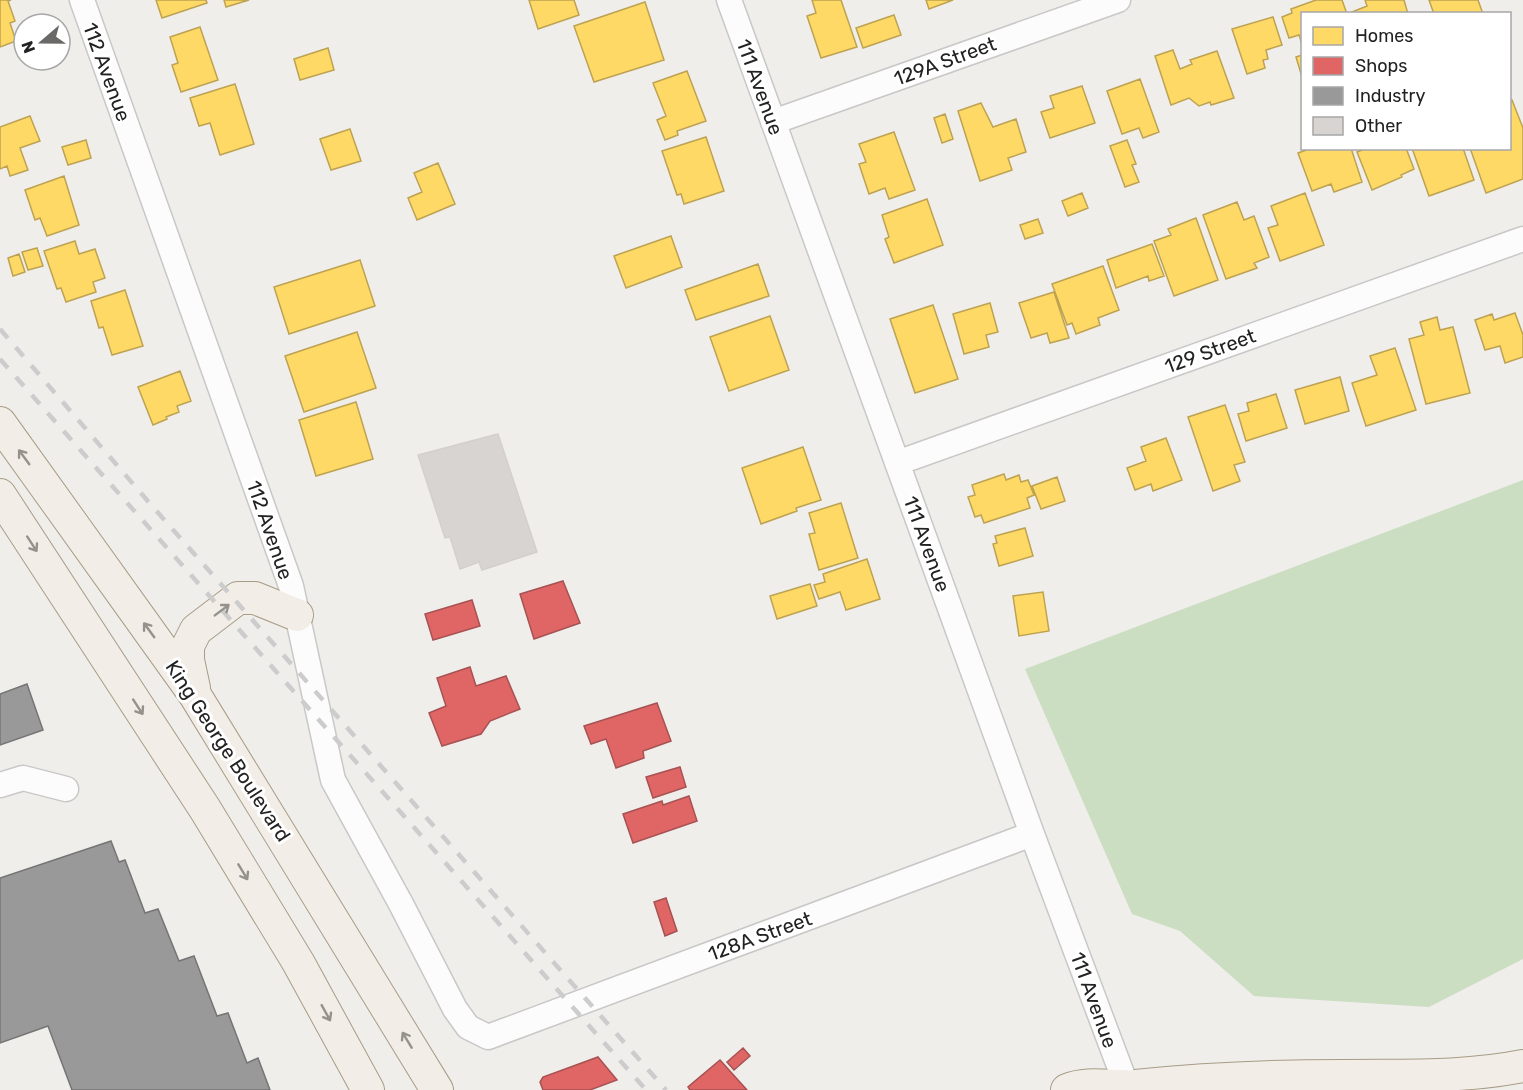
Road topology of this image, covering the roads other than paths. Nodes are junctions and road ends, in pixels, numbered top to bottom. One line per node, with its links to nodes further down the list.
1 (82, 0): 9 (street, 112 Avenue)
2 (729, 0): 4 (street, 111 Avenue)
3 (1118, 0): 4 (street, 129A Street)
4 (773, 122): 7 (street, 111 Avenue)
5 (1523, 239): 7 (street, 129 Street)
6 (0, 423): 10 (main road, King George Boulevard, one-way to 6)
7 (897, 463): 13 (street, 111 Avenue)
8 (0, 495): 17 (main road, one-way to 17)
9 (297, 615): 10 (main road, one-way to 9); 14 (street, 112 Avenue)
10 (195, 695): 18 (main road, King George Boulevard, one-way to 10)
11 (0, 785): 12 (street)
12 (66, 789)
13 (1032, 834): 14 (street, 128A Street); 16 (street, 111 Avenue)
14 (488, 1037)
15 (1523, 1066): 16 (main road)
16 (1125, 1088): 19 (main road)
17 (368, 1090)
18 (437, 1090)
19 (1067, 1090)

